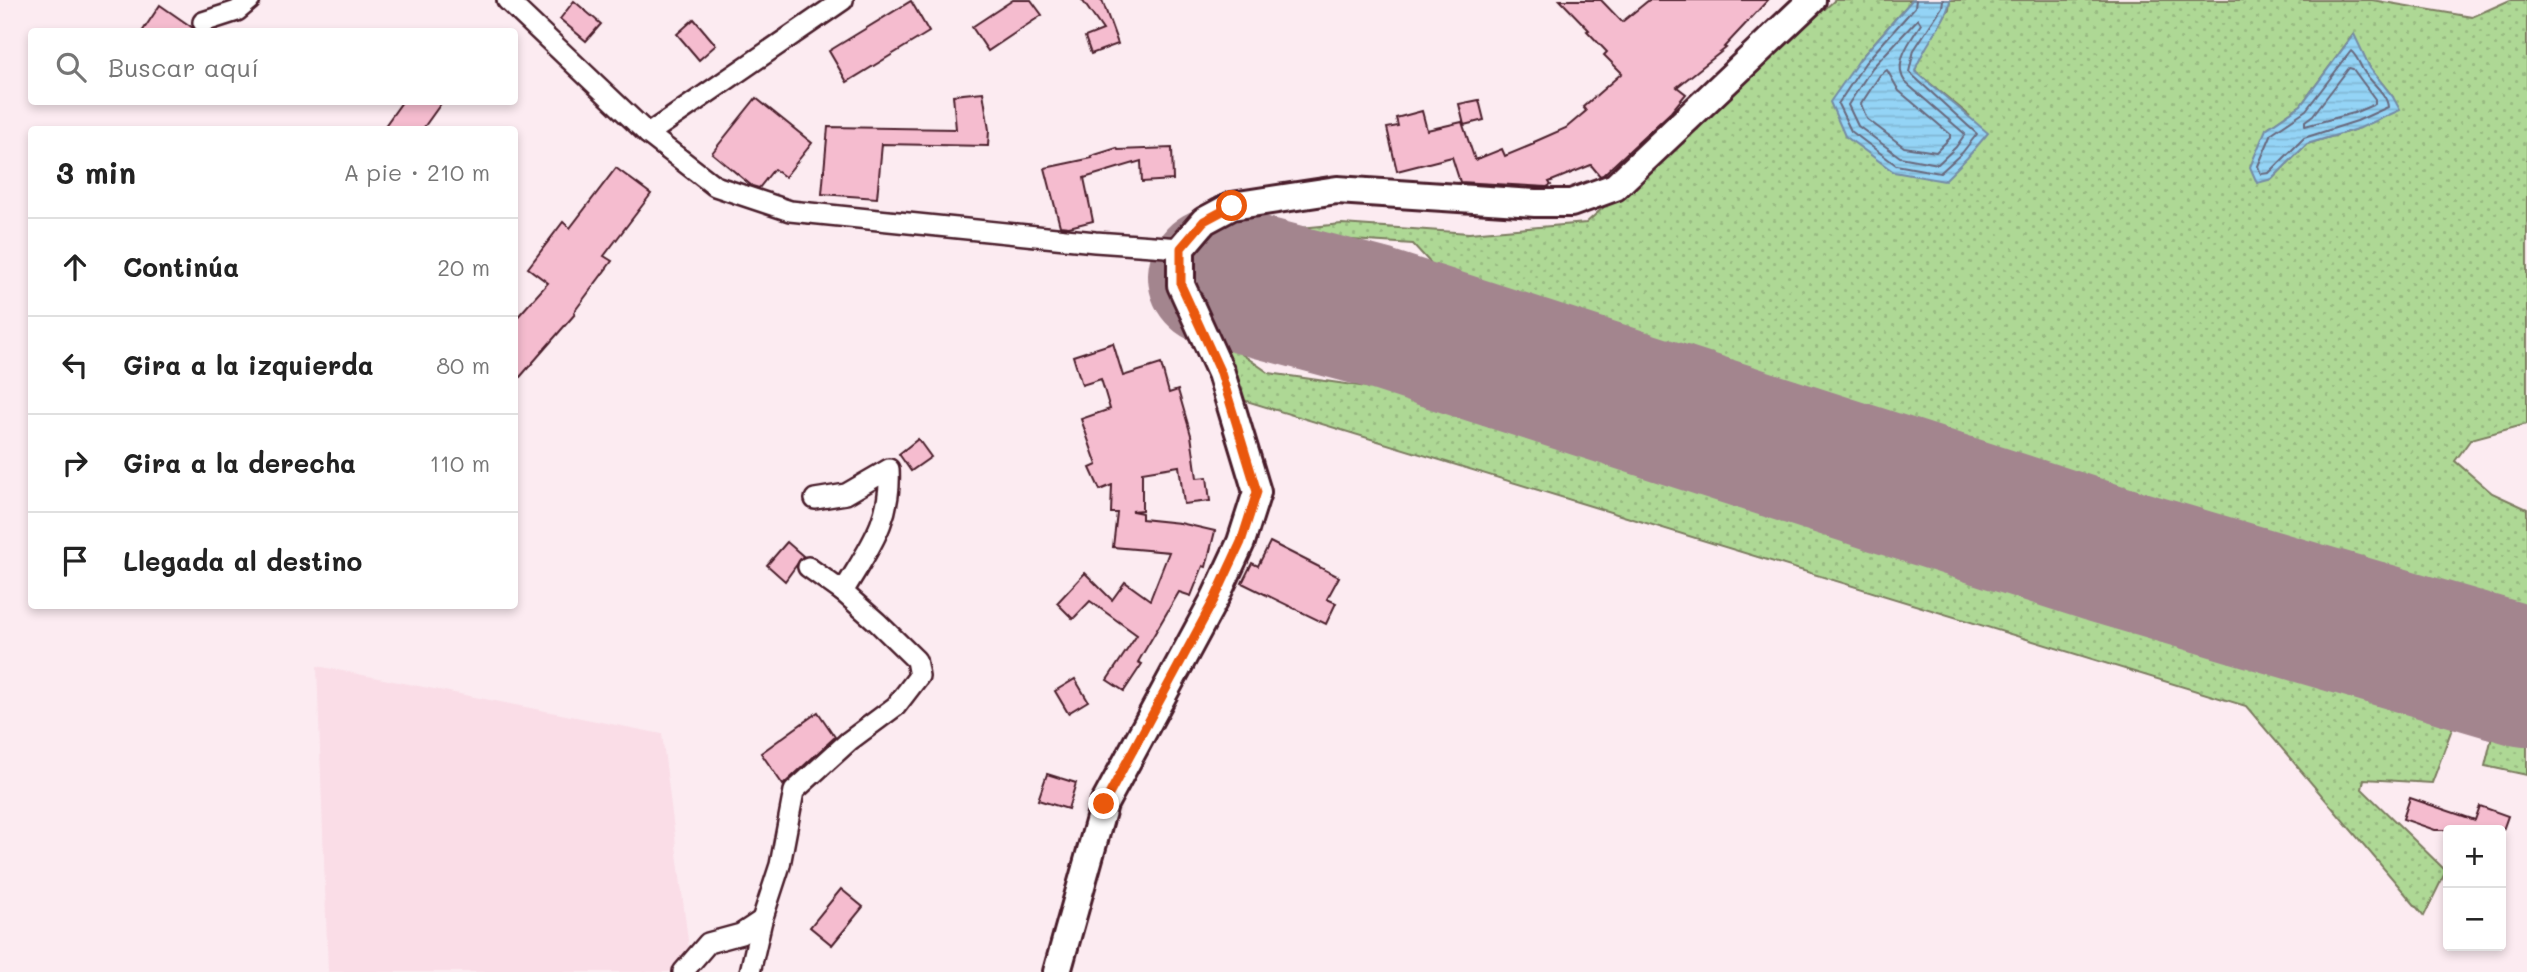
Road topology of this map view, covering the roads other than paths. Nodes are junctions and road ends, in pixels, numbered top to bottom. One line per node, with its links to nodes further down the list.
1 (250, 0): 5 (street)
2 (507, 0): 6 (street)
3 (843, 0): 6 (street)
4 (1812, 0): 7 (main road)
5 (203, 22)
6 (648, 134): 7 (street)
7 (1181, 248): 14 (main road)
8 (815, 499): 10 (street)
9 (808, 567): 10 (street)
10 (843, 592): 11 (street)
11 (762, 920): 12 (street); 13 (street)
12 (683, 972)
13 (750, 972)
14 (1057, 972)

